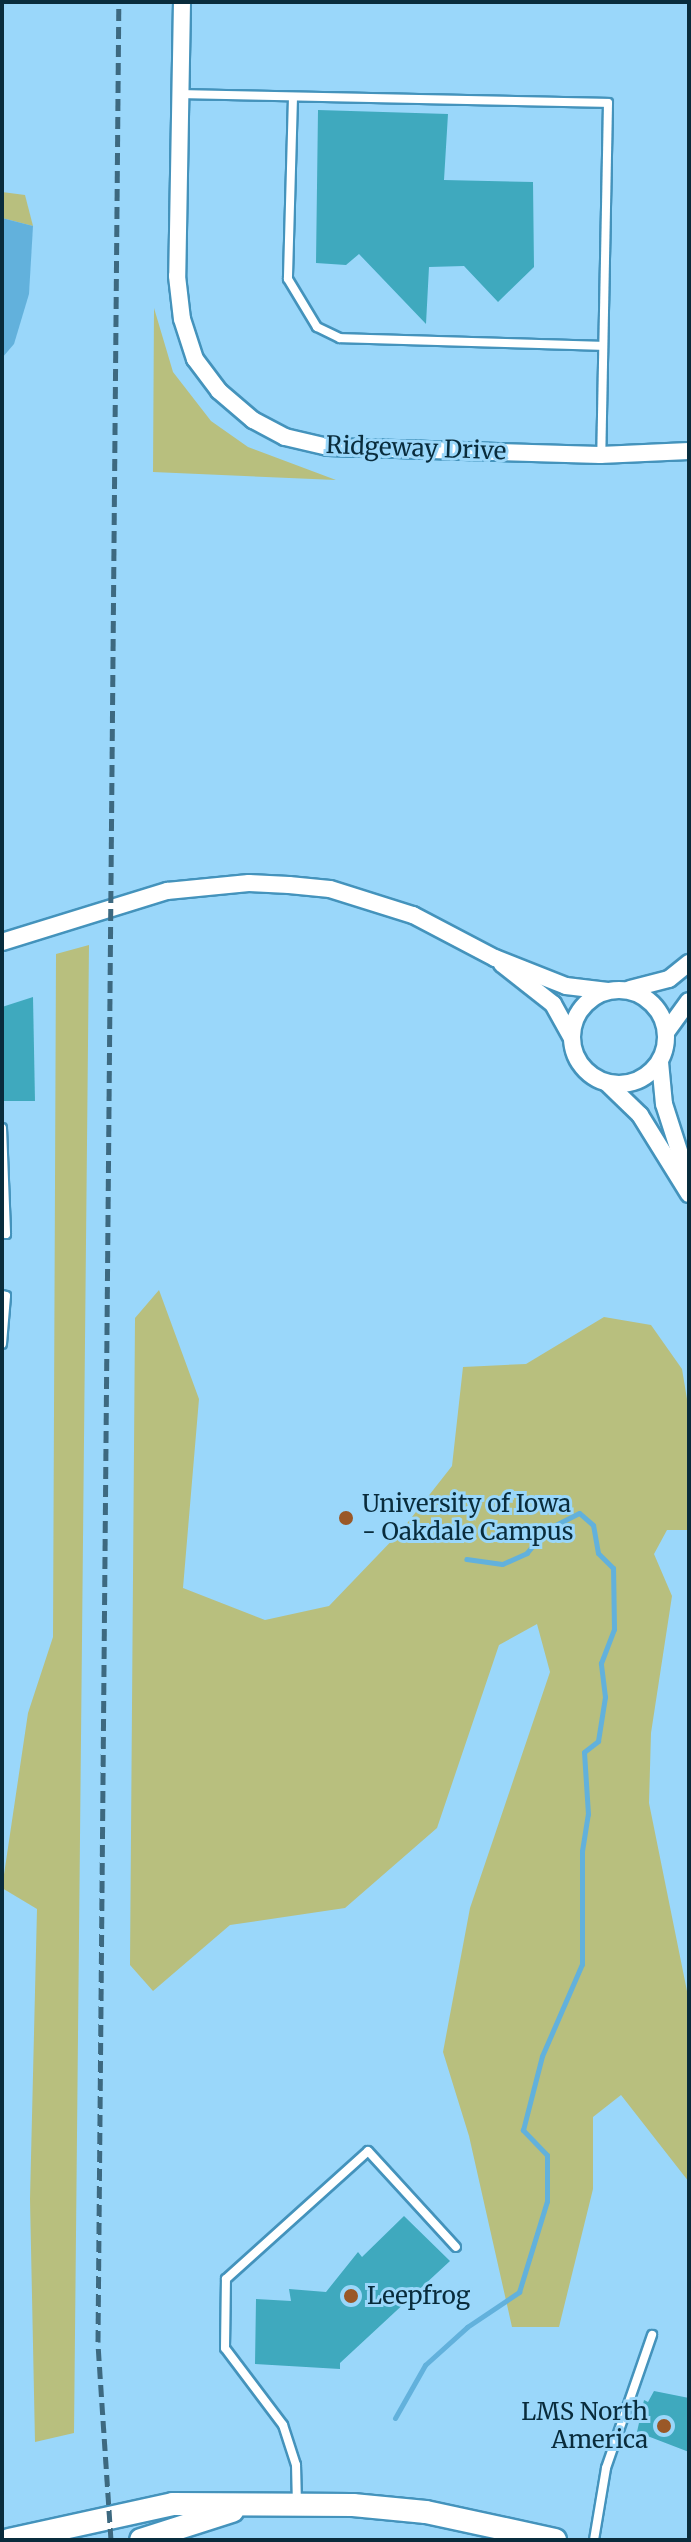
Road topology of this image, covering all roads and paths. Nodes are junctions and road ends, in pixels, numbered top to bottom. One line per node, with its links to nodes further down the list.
1 (182, 2): 2 (street, Ridgeway Drive)
2 (182, 94): 3 (lane); 6 (street, Ridgeway Drive)
3 (293, 97): 4 (lane); 4 (lane)
4 (603, 346): 6 (lane)
5 (689, 451): 7 (street, Ridgeway Drive)
6 (600, 455): 7 (street, Ridgeway Drive)
7 (644, 456): 8 (street, Ridgeway Drive)
8 (689, 463)
9 (3, 941): 10 (street)
10 (495, 958): 13 (street); 16 (street)
11 (689, 963): 12 (street)
12 (626, 989): 13 (street); 15 (street)
13 (608, 991): 16 (street)
14 (689, 1001): 15 (street)
15 (667, 1031): 17 (street)
16 (572, 1038): 18 (street)
17 (660, 1062): 18 (street); 20 (street)
18 (606, 1083): 21 (street)
19 (2, 1128): 22 (lane)
20 (689, 1182)
21 (689, 1194)
22 (2, 1233)
23 (2, 1295): 24 (lane)
24 (2, 1344)
25 (456, 2247): 27 (lane)
26 (652, 2335): 32 (lane)
27 (297, 2505): 28 (main road); 31 (main road)
28 (241, 2508): 29 (main road); 30 (main road)
29 (9, 2540)
30 (141, 2540)
31 (555, 2540)
32 (594, 2540)

